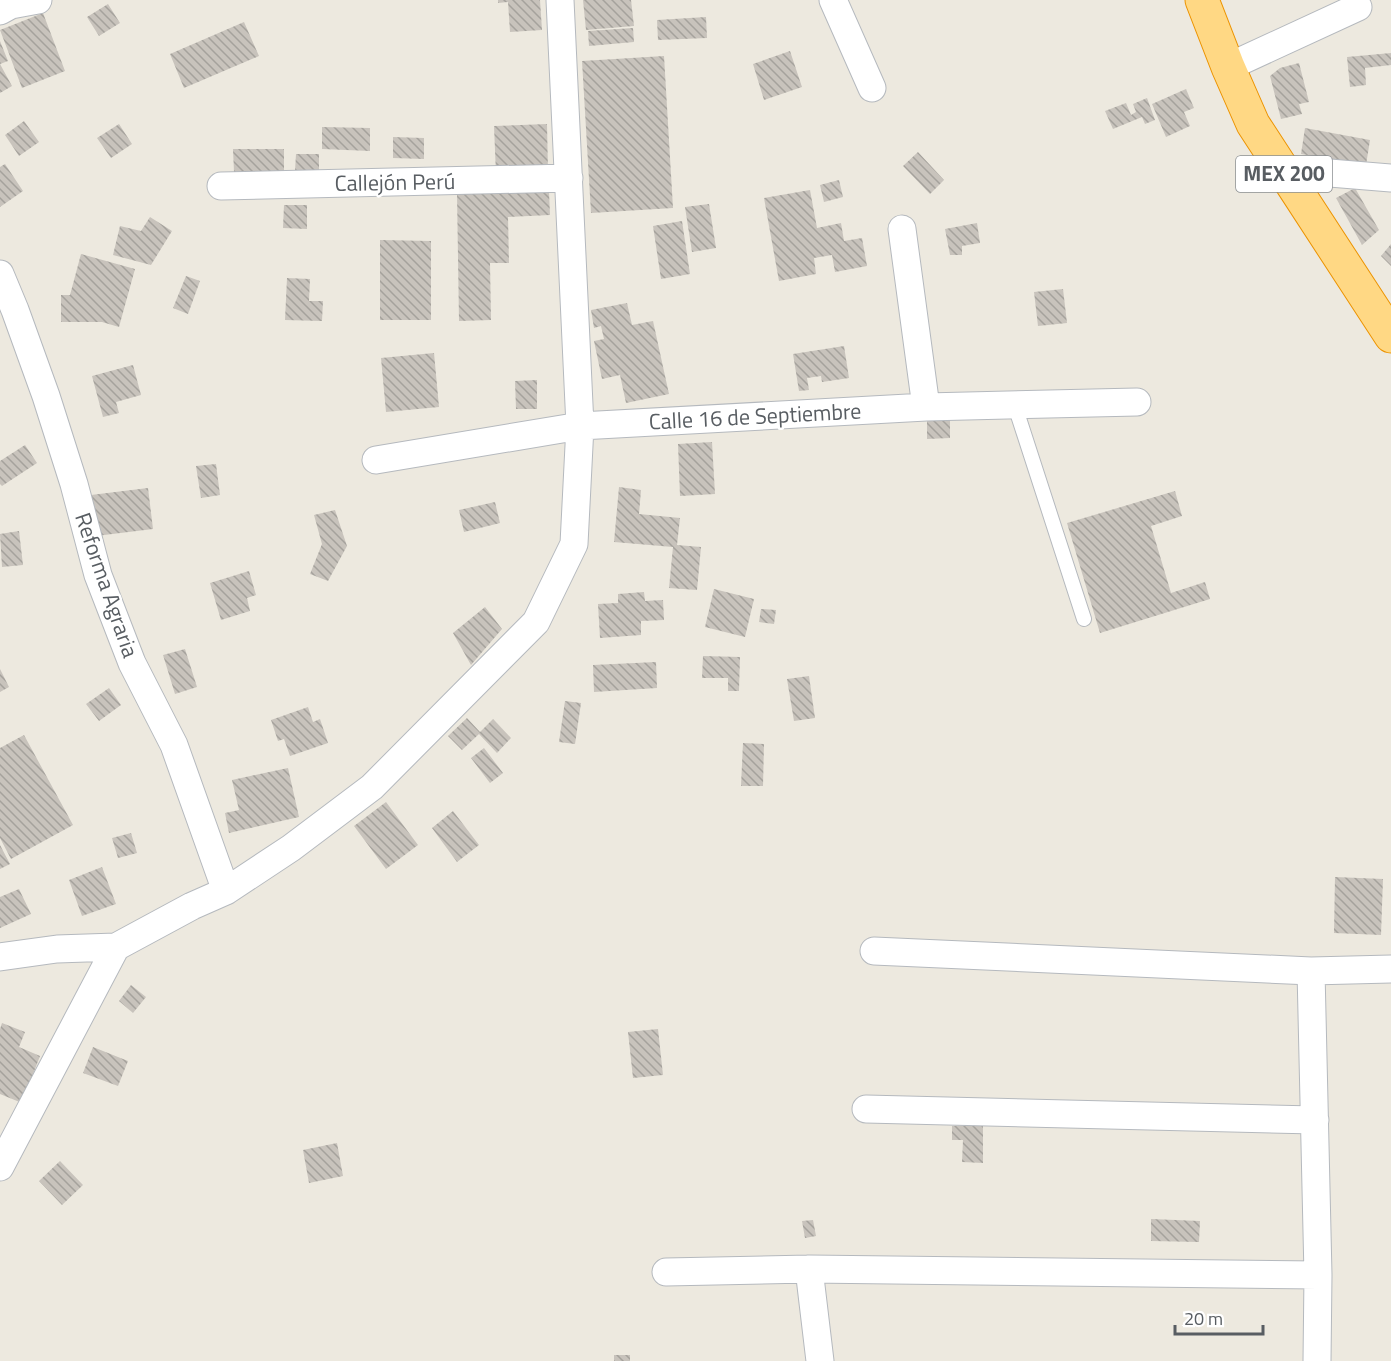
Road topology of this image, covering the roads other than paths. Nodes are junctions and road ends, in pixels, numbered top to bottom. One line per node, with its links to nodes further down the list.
1 (38, 0): 6 (street)
2 (560, 0): 10 (street)
3 (833, 0): 8 (street)
4 (1202, 0): 7 (highway, MEX 200)
5 (1358, 7): 7 (street)
6 (0, 11)
7 (1227, 67): 9 (highway, MEX 200)
8 (872, 88)
9 (1281, 169): 11 (street); 15 (highway, MEX 200)
10 (569, 178): 12 (street, Callejón Perú); 19 (street)
11 (1391, 178)
12 (221, 186)
13 (902, 229): 18 (street)
14 (0, 274): 22 (street, Reforma Agraria)
15 (1391, 336)
16 (1137, 402): 17 (street, Calle 16 de Septiembre)
17 (1015, 405): 18 (street, Calle 16 de Septiembre); 21 (lane)
18 (926, 407): 19 (street, Calle 16 de Septiembre)
19 (580, 426): 20 (street, Calle 16 de Septiembre); 22 (street)
20 (376, 460)
21 (1084, 619)
22 (226, 891): 23 (street)
23 (116, 947): 25 (street); 30 (street)
24 (874, 951): 27 (street)
25 (0, 957)
26 (1391, 969): 27 (street)
27 (1311, 971): 29 (street)
28 (866, 1109): 29 (street)
29 (1315, 1120): 33 (street)
30 (0, 1167)
31 (809, 1269): 32 (street); 33 (street); 34 (street)
32 (666, 1272)
33 (1318, 1275): 35 (street)
34 (820, 1361)
35 (1317, 1361)

